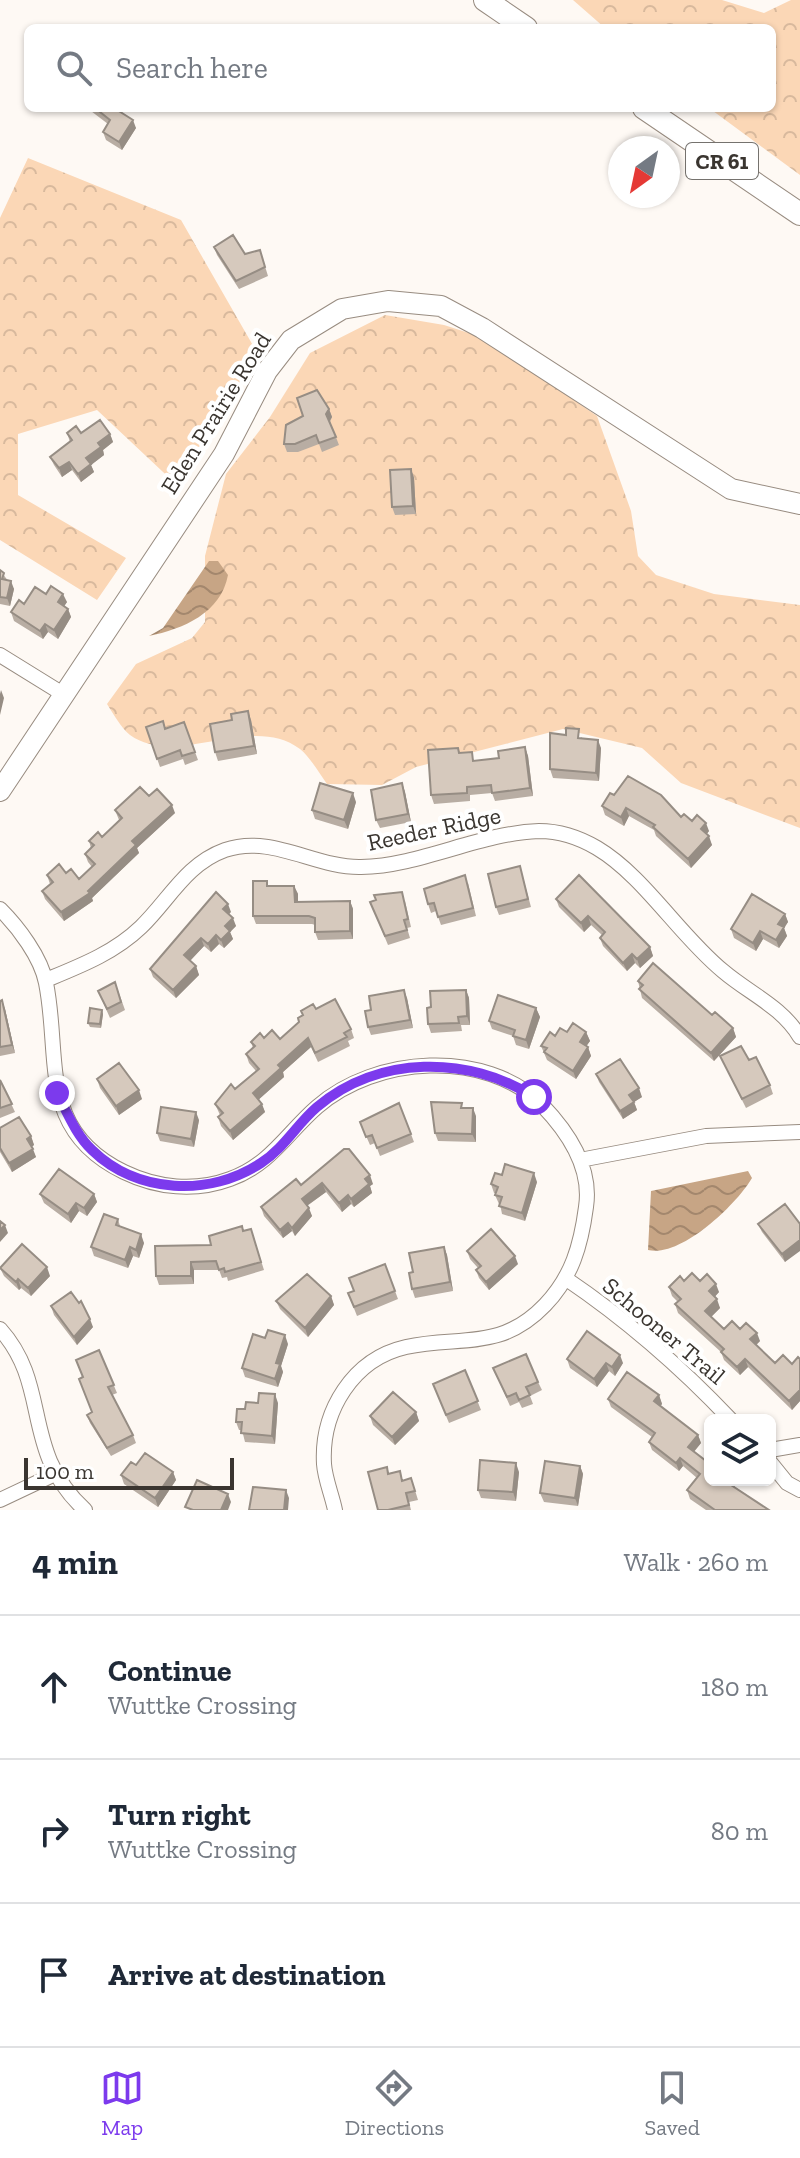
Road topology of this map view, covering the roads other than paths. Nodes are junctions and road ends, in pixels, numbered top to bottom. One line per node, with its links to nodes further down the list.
1 (485, 0): 2 (main road)
2 (520, 24)
3 (650, 112): 4 (main road, CR 61)
4 (800, 214)
5 (800, 504): 7 (street, Eden Prairie Road)
6 (0, 655): 7 (street)
7 (63, 694): 8 (street, Eden Prairie Road)
8 (0, 791)
9 (0, 909): 10 (street)
10 (46, 980): 11 (street, Reeder Ridge); 13 (street)
11 (800, 1036)
12 (800, 1132): 13 (street)
13 (580, 1160): 14 (street)
14 (565, 1278): 16 (street, Schooner Trail); 24 (street)
15 (0, 1329): 20 (street)
16 (725, 1414)
17 (800, 1445): 18 (street)
18 (776, 1449)
19 (776, 1469): 21 (street)
20 (55, 1474): 22 (street); 23 (street)
21 (800, 1490)
22 (0, 1500)
23 (85, 1510)
24 (335, 1510)

